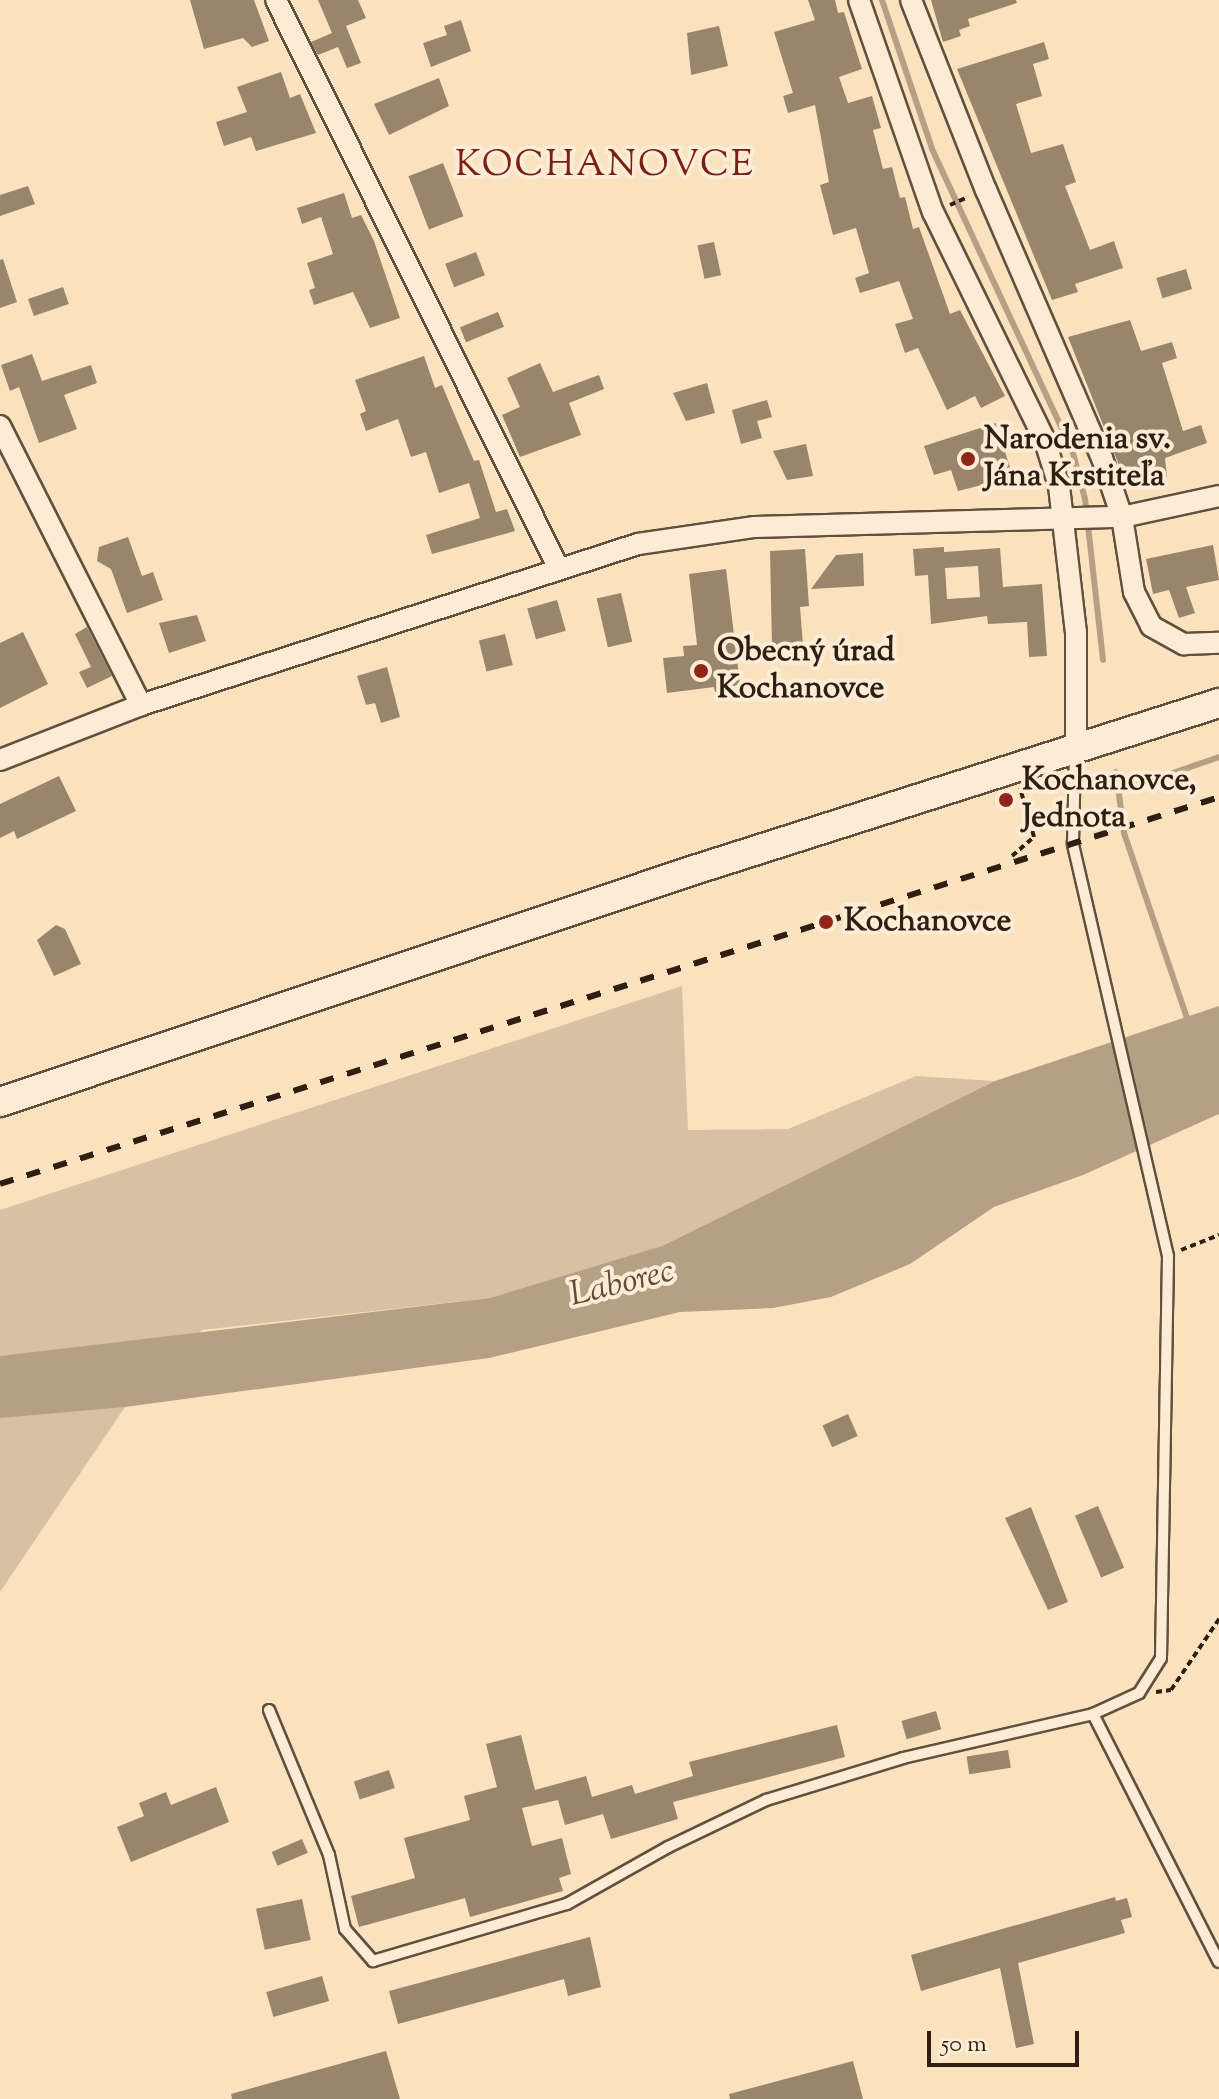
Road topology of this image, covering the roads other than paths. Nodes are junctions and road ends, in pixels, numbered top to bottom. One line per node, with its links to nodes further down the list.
1 (276, 0): 8 (street)
2 (859, 0): 7 (street)
3 (911, 0): 6 (street)
4 (0, 426): 11 (street)
5 (1219, 496): 6 (street)
6 (1122, 517): 7 (street); 9 (street)
7 (1071, 520): 8 (street); 12 (street)
8 (558, 567): 11 (street)
9 (1219, 643)
10 (1219, 703): 12 (main road)
11 (141, 705): 13 (street)
12 (1076, 746): 14 (main road); 16 (lane)
13 (0, 760)
14 (0, 1102)
15 (269, 1710): 16 (lane)
16 (1093, 1714): 17 (lane)
17 (1219, 1962)

